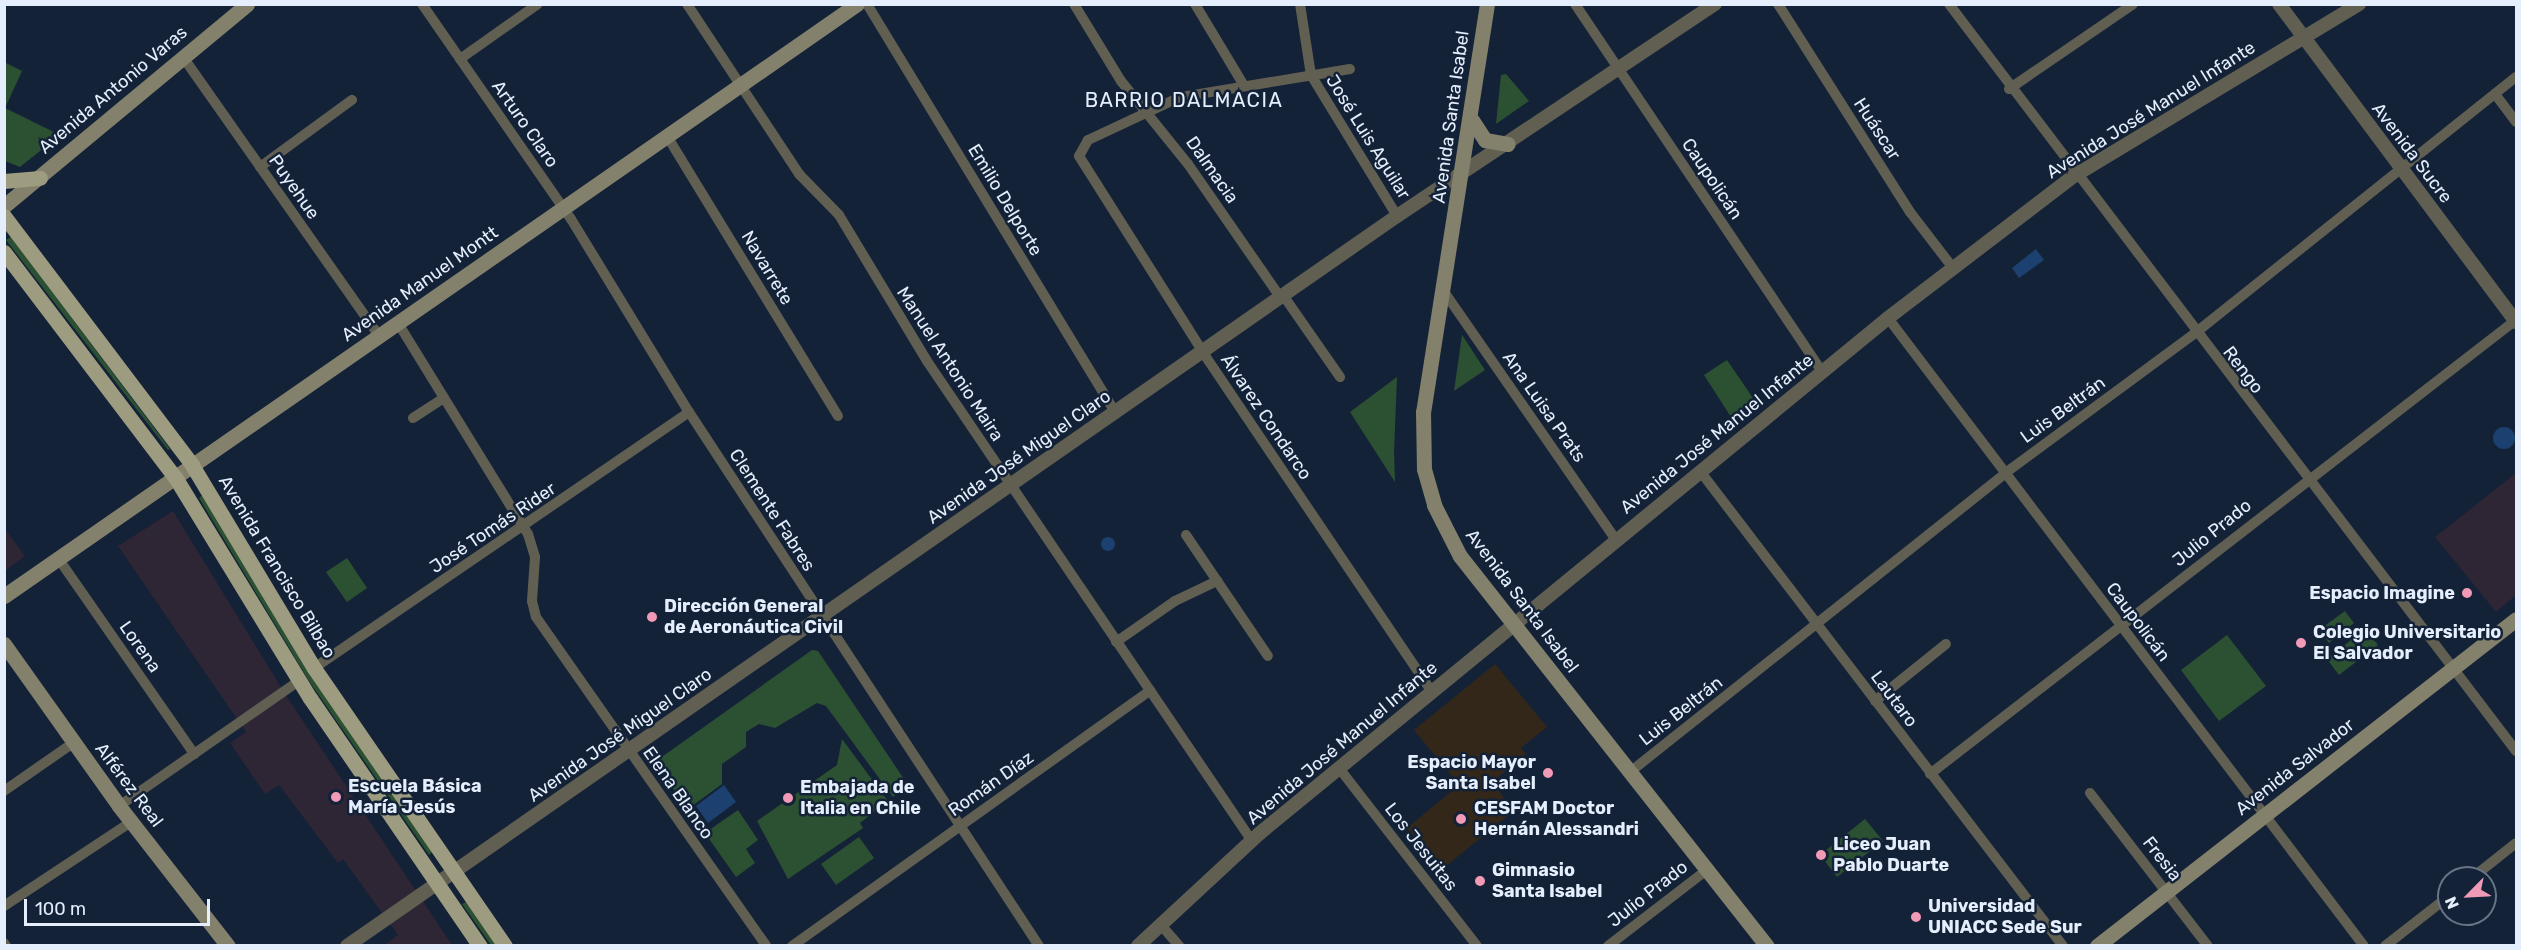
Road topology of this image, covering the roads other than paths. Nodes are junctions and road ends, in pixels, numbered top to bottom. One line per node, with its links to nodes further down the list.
1 (247, 4): 19 (main road, Avenida Antonio Varas)
2 (422, 4): 20 (street, Arturo Claro)
3 (538, 4): 20 (street)
4 (687, 4): 25 (street, Manuel Antonio Maira)
5 (857, 4): 25 (main road, Avenida Manuel Montt)
6 (867, 4): 59 (street, Emilio Delporte)
7 (1074, 4): 30 (street, Dalmacia)
8 (1195, 4): 26 (street)
9 (1300, 4): 23 (street, José Luis Aguilar)
10 (1487, 4): 31 (main road, Avenida Santa Isabel)
11 (1575, 4): 22 (street, Caupolicán)
12 (1715, 4): 22 (street, Avenida José Miguel Claro)
13 (1778, 4): 46 (street, Huáscar)
14 (1948, 4): 27 (street, Rengo)
15 (2133, 4): 27 (street)
16 (2279, 4): 18 (street, Avenida Sucre)
17 (2359, 4): 18 (street, Avenida José Manuel Infante)
18 (2302, 38): 36 (street, Avenida Sucre); 38 (street, Avenida José Manuel Infante)
19 (183, 57): 35 (street, Puyehue); 39 (main road, Avenida Antonio Varas)
20 (460, 59): 42 (street, Arturo Claro)
21 (1350, 69): 23 (street)
22 (1618, 70): 34 (street, Avenida José Miguel Claro); 55 (street, Caupolicán)
23 (1311, 75): 26 (street); 44 (street, José Luis Aguilar)
24 (2517, 77): 28 (street, Luis Beltrán)
25 (742, 84): 33 (main road, Avenida Manuel Montt); 67 (street, Manuel Antonio Maira)
26 (1243, 84): 30 (street)
27 (2009, 89): 38 (street, Rengo)
28 (2495, 94): 32 (street); 36 (street, Luis Beltrán)
29 (352, 100): 35 (street)
30 (1145, 111): 48 (street, Dalmacia); 54 (street, Álvarez Condarco)
31 (1472, 120): 34 (main road); 37 (main road, Avenida Santa Isabel)
32 (2517, 122)
33 (667, 136): 42 (main road, Avenida Manuel Montt); 60 (street, Navarrete)
34 (1508, 144): 37 (street, Avenida José Miguel Claro)
35 (260, 167): 53 (street, Puyehue)
36 (2400, 167): 50 (street, Avenida Sucre); 52 (street, Luis Beltrán)
37 (1462, 174): 44 (street, Avenida José Miguel Claro); 47 (main road, Avenida Santa Isabel)
38 (2074, 176): 46 (street, Avenida José Manuel Infante); 52 (street, Rengo)
39 (40, 178): 40 (main road); 41 (main road, Avenida Antonio Varas)
40 (4, 181)
41 (4, 206)
42 (564, 208): 51 (main road, Avenida Manuel Montt); 58 (street, Clemente Fabres)
43 (4, 216): 62 (main road, Avenida Francisco Bilbao)
44 (1397, 216): 48 (street, Avenida José Miguel Claro)
45 (4, 252): 65 (main road)
46 (1953, 268): 49 (street, Avenida José Manuel Infante)
47 (1445, 293): 70 (street, Ana Luisa Prats); 76 (main road, Avenida Santa Isabel)
48 (1281, 296): 54 (street, Avenida José Miguel Claro); 56 (street, Dalmacia)
49 (1888, 318): 55 (street, Avenida José Manuel Infante); 64 (street, Caupolicán)
50 (2516, 321): 66 (street, Julio Prado)
51 (398, 322): 53 (main road, Avenida Manuel Montt); 57 (street)
52 (2194, 334): 64 (street, Luis Beltrán); 66 (street, Rengo)
53 (379, 336): 62 (main road, Avenida Manuel Montt)
54 (1203, 351): 59 (street, Avenida José Miguel Claro); 87 (street, Álvarez Condarco)
55 (1822, 372): 63 (street, Avenida José Manuel Infante)
56 (1340, 377)
57 (444, 398): 61 (street); 68 (street)
58 (689, 412): 68 (street, José Tomás Rider); 74 (street, Clemente Fabres)
59 (1115, 412): 67 (street, Avenida José Miguel Claro)
60 (838, 416)
61 (413, 418)
62 (192, 465): 65 (main road, Avenida Manuel Montt); 83 (main road, Avenida Francisco Bilbao)
63 (1700, 471): 70 (street, Avenida José Manuel Infante); 77 (street, Lautaro)
64 (2004, 474): 77 (street, Luis Beltrán); 78 (street, Caupolicán)
65 (175, 477): 71 (main road, Avenida Manuel Montt); 85 (main road)
66 (2305, 479): 78 (street, Julio Prado); 84 (street, Rengo)
67 (1010, 485): 74 (street, Avenida José Miguel Claro); 79 (street, Manuel Antonio Maira)
68 (524, 527): 83 (street, José Tomás Rider); 90 (street, Elena Blanco)
69 (1186, 535): 72 (street)
70 (1616, 540): 76 (street, Avenida José Manuel Infante)
71 (58, 558): 73 (main road, Avenida Manuel Montt); 92 (street, Lorena)
72 (1217, 581): 79 (street); 82 (street)
73 (4, 596)
74 (821, 617): 90 (street, Avenida José Miguel Claro); 101 (street, Clemente Fabres)
75 (2517, 619): 84 (main road, Avenida Salvador)
76 (1513, 624): 87 (street, Avenida José Manuel Infante); 94 (main road, Avenida Santa Isabel)
77 (1818, 626): 88 (street, Lautaro); 94 (street, Luis Beltrán)
78 (2122, 628): 95 (street, Julio Prado); 99 (street, Caupolicán)
79 (1116, 642): 86 (street, Manuel Antonio Maira)
80 (4, 644): 89 (main road, Alférez Real)
81 (1946, 644): 88 (street)
82 (1268, 656)
83 (315, 668): 106 (main road, Avenida Francisco Bilbao)
84 (2454, 669): 91 (street, Rengo); 99 (main road, Avenida Salvador)
85 (298, 681): 92 (street); 107 (main road)
86 (1150, 691): 101 (street, Román Díaz); 102 (street, Manuel Antonio Maira)
87 (1432, 692): 93 (street, Avenida José Manuel Infante)
88 (1875, 701): 95 (street, Lautaro)
89 (73, 744): 96 (street); 98 (main road, Alférez Real)
90 (628, 751): 106 (street, Avenida José Miguel Claro); 116 (street, Elena Blanco)
91 (2517, 751)
92 (194, 754): 98 (street)
93 (1339, 768): 102 (street, Avenida José Manuel Infante); 121 (street, Los Jesuitas)
94 (1630, 772): 105 (main road, Avenida Santa Isabel)
95 (1930, 774): 124 (street, Lautaro)
96 (4, 791)
97 (2090, 793): 108 (street, Fresia)
98 (119, 806): 100 (main road, Alférez Real)
99 (2264, 815): 108 (main road, Avenida Salvador); 127 (street, Caupolicán)
100 (131, 822): 110 (street); 112 (main road, Alférez Real)
101 (960, 826): 117 (street, Román Díaz); 118 (street, Clemente Fabres)
102 (1252, 841): 111 (street, Avenida José Manuel Infante)
103 (2517, 843): 104 (street)
104 (2487, 866)
105 (1708, 869): 122 (street, Julio Prado); 123 (main road, Avenida Santa Isabel)
106 (454, 872): 107 (street, Avenida José Miguel Claro); 115 (main road, Avenida Francisco Bilbao)
107 (437, 884): 113 (street, Avenida José Miguel Claro); 114 (main road)
108 (2166, 892): 125 (main road, Avenida Salvador); 126 (street, Fresia)
109 (2437, 905): 128 (street)
110 (4, 906)
111 (1161, 925): 119 (street, Avenida José Manuel Infante); 120 (street)
112 (228, 945)
113 (348, 945)
114 (480, 945)
115 (505, 945)
116 (766, 945)
117 (792, 945)
118 (1039, 945)
119 (1138, 945)
120 (1179, 945)
121 (1477, 945)
122 (1608, 945)
123 (1767, 945)
124 (2063, 945)
125 (2097, 945)
126 (2208, 945)
127 (2364, 945)
128 (2385, 945)

